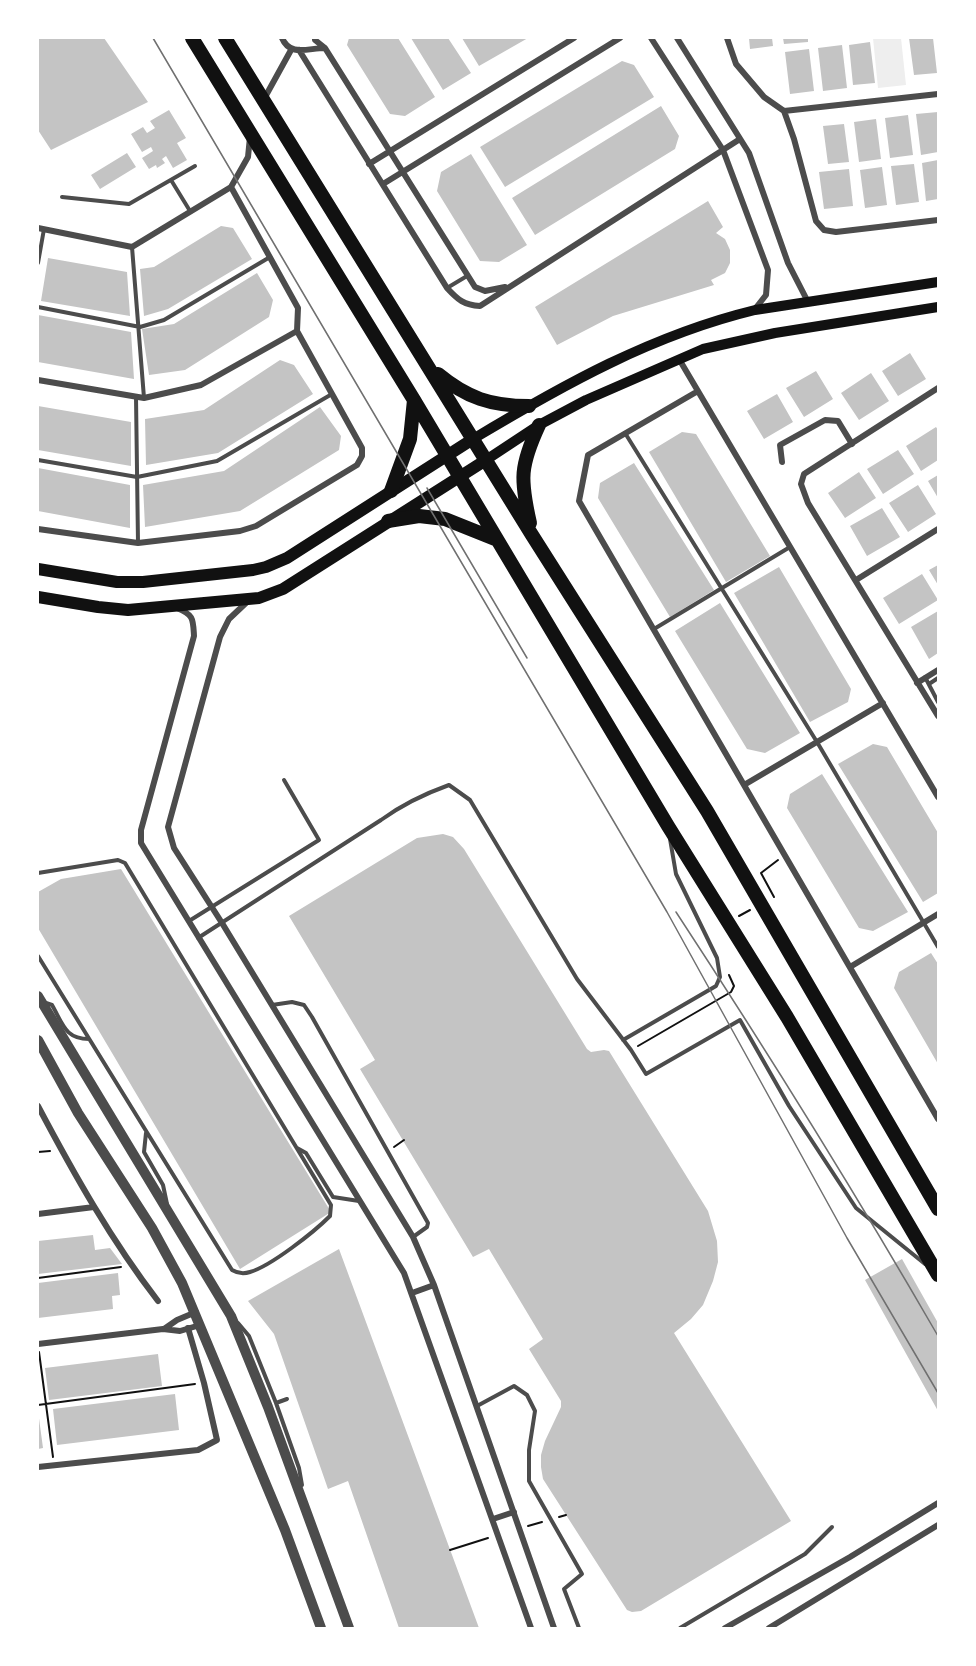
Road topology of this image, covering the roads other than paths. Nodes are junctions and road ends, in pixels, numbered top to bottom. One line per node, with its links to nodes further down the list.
1 (192, 38): 15 (highway)
2 (225, 38): 13 (highway)
3 (282, 38): 11 (street)
4 (315, 38): 10 (street)
5 (573, 38): 18 (street)
6 (620, 38): 21 (street)
7 (651, 38): 17 (street)
8 (677, 38): 16 (street)
9 (727, 38): 14 (street)
10 (325, 48): 11 (street); 18 (street)
11 (295, 50): 13 (street); 19 (street)
12 (939, 94): 14 (street)
13 (264, 99): 43 (highway)
14 (784, 111): 27 (street)
15 (250, 132): 24 (street); 50 (highway)
16 (740, 139): 17 (street); 36 (street)
17 (723, 150): 34 (street); 39 (street)
18 (389, 152): 19 (street); 21 (street)
19 (369, 164): 23 (street)
20 (195, 166): 22 (lane)
21 (402, 172): 23 (street); 32 (street)
22 (171, 180): 25 (lane); 26 (lane)
23 (383, 184): 35 (street)
24 (231, 187): 26 (street); 30 (street)
25 (62, 197)
26 (190, 212): 29 (street)
27 (939, 220)
28 (41, 229): 29 (street); 31 (lane)
29 (132, 247): 40 (lane)
30 (270, 257): 40 (lane); 41 (street)
31 (38, 263)
32 (467, 276): 34 (street); 35 (lane)
33 (939, 282): 36 (main road)
34 (509, 287): 35 (street)
35 (447, 288)
36 (808, 302): 39 (main road)
37 (38, 307): 40 (lane)
38 (939, 307): 42 (main road)
39 (755, 310): 51 (main road)
40 (140, 327): 49 (lane)
41 (297, 331): 47 (street); 49 (street)
42 (678, 359): 46 (street); 52 (main road)
43 (429, 367): 51 (highway); 54 (highway)
44 (38, 380): 48 (street)
45 (939, 388): 55 (street)
46 (698, 391): 53 (street); 69 (street)
47 (332, 394): 61 (lane); 68 (street)
48 (136, 396): 49 (street); 61 (lane)
49 (144, 398)
50 (414, 400): 56 (highway); 62 (highway)
51 (529, 406): 54 (main road)
52 (539, 424): 58 (main road); 66 (highway)
53 (625, 433): 72 (lane); 76 (street)
54 (473, 439): 56 (main road); 58 (highway)
55 (852, 444): 59 (street); 71 (street)
56 (446, 454): 60 (highway); 62 (main road)
57 (38, 460): 61 (lane)
58 (486, 460): 60 (main road); 66 (highway)
59 (782, 462)
60 (459, 476): 63 (main road); 67 (highway)
61 (137, 477): 68 (lane)
62 (391, 491): 70 (main road)
63 (388, 521): 67 (highway); 74 (main road)
64 (38, 529): 68 (street)
65 (939, 529): 71 (street)
66 (532, 535): 111 (highway)
67 (495, 539): 89 (highway)
68 (138, 543)
69 (790, 547): 72 (lane); 83 (street)
70 (38, 569)
71 (856, 580): 80 (street)
72 (722, 588): 76 (lane); 85 (lane)
73 (38, 597): 75 (main road)
74 (259, 598): 75 (main road); 91 (street)
75 (171, 606): 93 (street)
76 (654, 629): 87 (street)
77 (939, 670): 78 (street)
78 (925, 677): 80 (street); 81 (lane)
79 (939, 678): 81 (lane)
80 (917, 683): 84 (street)
81 (929, 684): 82 (lane)
82 (939, 702)
83 (883, 703): 85 (street); 88 (street)
84 (939, 716)
85 (817, 742): 87 (street); 95 (lane)
86 (284, 780): 91 (lane)
87 (744, 785): 99 (street)
88 (939, 797)
89 (668, 826): 104 (lane); 115 (highway)
90 (38, 873): 108 (lane)
91 (212, 907): 93 (lane); 94 (street)
92 (939, 914): 95 (street)
93 (189, 921): 96 (street)
94 (222, 923): 96 (lane); 101 (street); 104 (lane)
95 (924, 923): 97 (lane); 99 (street)
96 (198, 938): 109 (street)
97 (939, 946)
98 (38, 956): 102 (lane)
99 (850, 968): 106 (street)
100 (39, 998): 102 (lane); 112 (street)
101 (271, 1005): 114 (street); 114 (lane)
102 (89, 1039): 107 (lane)
103 (38, 1040): 119 (street)
104 (623, 1040): 115 (lane)
105 (38, 1106): 110 (street)
106 (939, 1119)
107 (146, 1132): 108 (lane); 112 (lane)
108 (297, 1148): 109 (lane)
109 (359, 1201): 117 (street)
110 (94, 1207): 113 (street); 118 (street)
111 (939, 1209)
112 (169, 1212): 120 (street)
113 (38, 1214)
114 (413, 1237): 116 (street)
115 (938, 1274)
116 (435, 1285): 117 (street); 127 (street)
117 (412, 1293): 132 (street)
118 (158, 1301)
119 (196, 1312): 121 (street); 123 (street)
120 (231, 1316): 126 (lane); 129 (street)
121 (201, 1324): 122 (street); 135 (street)
122 (188, 1328): 123 (street); 128 (street)
123 (163, 1329): 124 (street)
124 (38, 1344)
125 (287, 1399): 126 (lane)
126 (276, 1403): 129 (lane)
127 (477, 1406): 131 (street); 139 (lane)
128 (38, 1467)
129 (304, 1503): 136 (street)
130 (939, 1503): 141 (street)
131 (514, 1512): 132 (street); 138 (street)
132 (492, 1519): 137 (street)
133 (939, 1526): 142 (street)
134 (832, 1527): 140 (lane)
135 (321, 1629)
136 (349, 1629)
137 (531, 1629)
138 (554, 1629)
139 (579, 1629)
140 (680, 1629)
141 (725, 1629)
142 (769, 1629)

